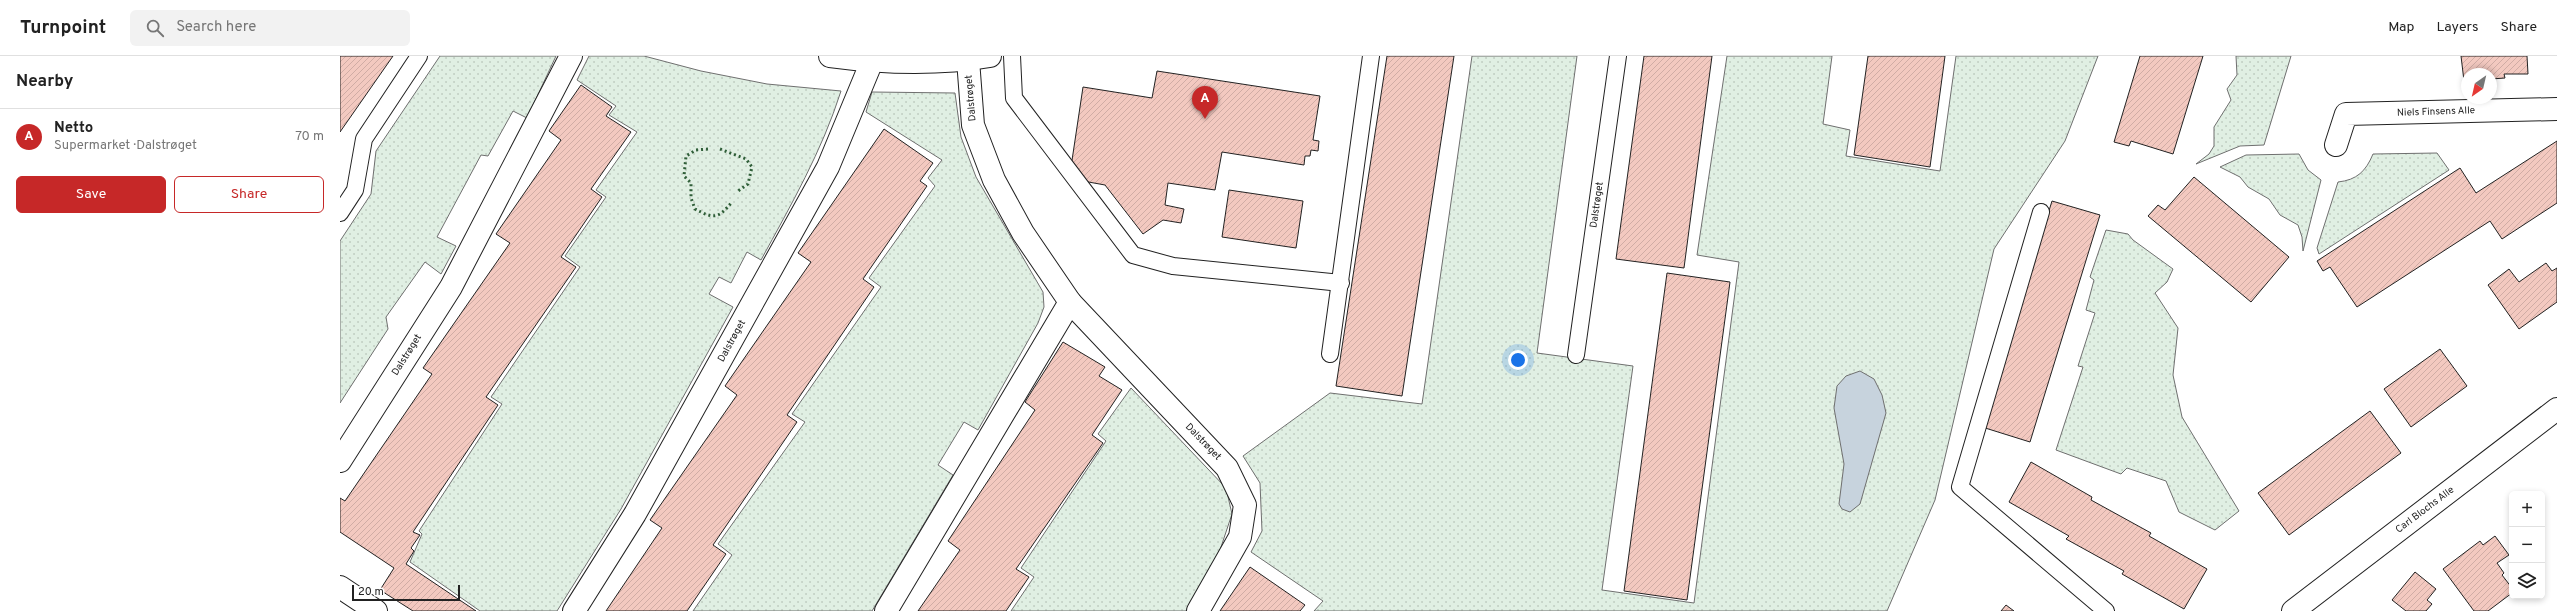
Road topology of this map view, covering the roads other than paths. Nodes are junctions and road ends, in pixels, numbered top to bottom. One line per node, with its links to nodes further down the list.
1 (419, 56): 13 (lane)
2 (571, 56): 19 (street, Dalstrøget)
3 (830, 56): 8 (street)
4 (990, 56): 9 (street)
5 (1012, 56): 14 (lane)
6 (1371, 56): 14 (lane)
7 (1618, 56): 17 (lane, Dalstrøget)
8 (865, 59): 9 (street); 22 (street, Dalstrøget)
9 (968, 60): 15 (street, Dalstrøget)
10 (2557, 109): 11 (street, Niels Finsens Alle)
11 (2336, 145)
12 (2042, 212): 25 (lane)
13 (340, 213)
14 (1341, 283): 16 (lane)
15 (1070, 302): 23 (street); 24 (street, Dalstrøget)
16 (1330, 354)
17 (1576, 355)
18 (2557, 409): 26 (street, Carl Blochs Alle)
19 (340, 461)
20 (340, 587): 21 (street)
21 (376, 611)
22 (574, 611)
23 (886, 611)
24 (1198, 611)
25 (2106, 611)
26 (2293, 611)

